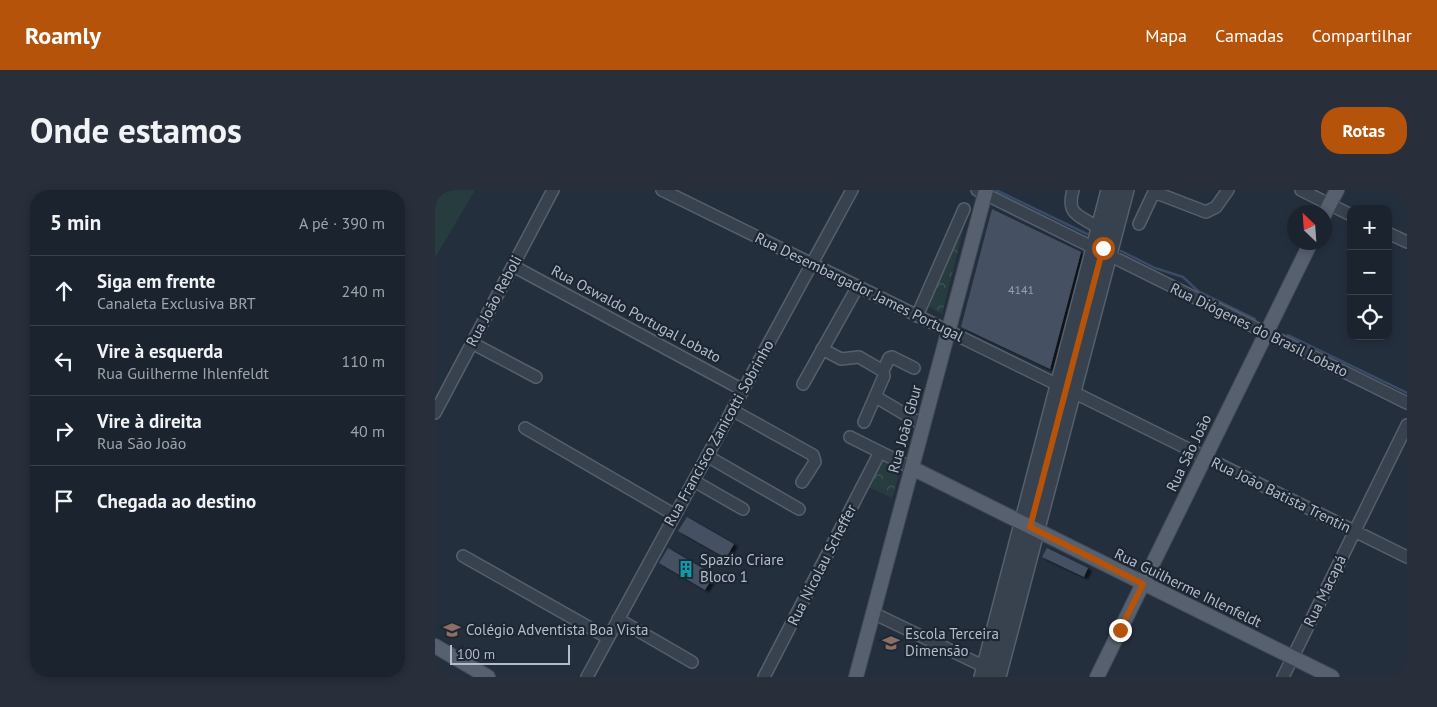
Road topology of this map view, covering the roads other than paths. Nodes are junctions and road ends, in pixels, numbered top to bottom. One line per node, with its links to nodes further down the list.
1 (553, 190): 26 (street, Rua João Reboli)
2 (662, 190): 25 (street, Rua Desembargador James Portugal)
3 (852, 190): 25 (street, Rua Francisco Zanicotti Sobrinho)
4 (1073, 190): 19 (street)
5 (1107, 190): 19 (street)
6 (1118, 190): 28 (street)
7 (1128, 190): 24 (street)
8 (1228, 190): 12 (street)
9 (1301, 190): 13 (street)
10 (1337, 190): 14 (main road)
11 (983, 191): 22 (street); 30 (main road, Rua João Gbur)
12 (1155, 191): 18 (street)
13 (1320, 205)
14 (1330, 205)
15 (964, 209): 29 (street)
16 (1332, 211): 17 (street)
17 (1347, 214)
18 (1139, 224)
19 (1097, 227): 22 (street)
20 (1392, 235): 21 (street)
21 (1407, 242)
22 (1092, 247): 32 (street)
23 (1307, 250): 31 (main road, Rua São João)
24 (1111, 256): 31 (street, Rua Diógenes do Brasil Lobato); 41 (street)
25 (812, 264): 27 (street, Rua Desembargador James Portugal); 40 (street, Rua Francisco Zanicotti Sobrinho)
26 (513, 266): 33 (street, Rua João Reboli); 40 (street, Rua Oswaldo Portugal Lobato)
27 (857, 286): 29 (street, Rua Desembargador James Portugal); 34 (street)
28 (1089, 300): 32 (street); 60 (street)
29 (917, 316): 30 (street, Rua Desembargador James Portugal)
30 (948, 331): 39 (street, Rua Desembargador James Portugal); 47 (main road, Rua João Gbur)
31 (1266, 333): 43 (street, Rua Diógenes do Brasil Lobato); 53 (main road, Rua São João)
32 (1069, 336): 39 (street)
33 (472, 343): 37 (street); 45 (street, Rua João Reboli)
34 (822, 349): 36 (street); 38 (street)
35 (914, 368): 36 (street)
36 (883, 371): 42 (street)
37 (536, 377)
38 (803, 384)
39 (1056, 384): 60 (street)
40 (743, 390): 44 (street, Rua Francisco Zanicotti Sobrinho)
41 (1075, 393): 53 (street, Rua João Batista Trentin); 60 (street)
42 (876, 397): 46 (street); 47 (street)
43 (1407, 403)
44 (732, 410): 52 (street, Rua Francisco Zanicotti Sobrinho); 56 (street)
45 (435, 413)
46 (864, 422)
47 (923, 425): 54 (main road, Rua João Gbur)
48 (1407, 425): 61 (street, Rua Macapá)
49 (525, 428): 59 (street)
50 (850, 437): 51 (street)
51 (880, 452): 54 (street); 75 (street, Rua Nicolau Scheffer)
52 (707, 456): 55 (street, Rua Francisco Zanicotti Sobrinho); 57 (street)
53 (1205, 457): 61 (street, Rua João Batista Trentin); 64 (main road, Rua São João)
54 (912, 468): 60 (main road); 65 (main road, Rua João Gbur)
55 (693, 481): 58 (street); 59 (street, Rua Francisco Zanicotti Sobrinho)
56 (803, 482)
57 (799, 508)
58 (743, 509)
59 (675, 515): 66 (street, Rua Francisco Zanicotti Sobrinho)
60 (1029, 527): 64 (main road, Rua Guilherme Ihlenfeldt); 71 (street); 72 (street)
61 (1355, 531): 63 (street, Rua João Batista Trentin); 69 (street, Rua Macapá)
62 (463, 556): 67 (street)
63 (1407, 557)
64 (1143, 584): 69 (main road, Rua Guilherme Ihlenfeldt); 77 (main road, Rua São João)
65 (873, 613): 71 (street); 76 (main road, Rua João Gbur)
66 (618, 619): 67 (street, Rua Francisco Zanicotti Sobrinho); 70 (street)
67 (608, 638): 74 (street, Rua Francisco Zanicotti Sobrinho)
68 (435, 646): 73 (main road)
69 (1293, 658): 78 (street, Rua Macapá); 79 (main road, Rua Guilherme Ihlenfeldt)
70 (692, 662)
71 (981, 671)
72 (999, 676)
73 (488, 677)
74 (587, 677)
75 (764, 677)
76 (856, 677)
77 (1097, 677)
78 (1283, 677)
79 (1332, 677)

